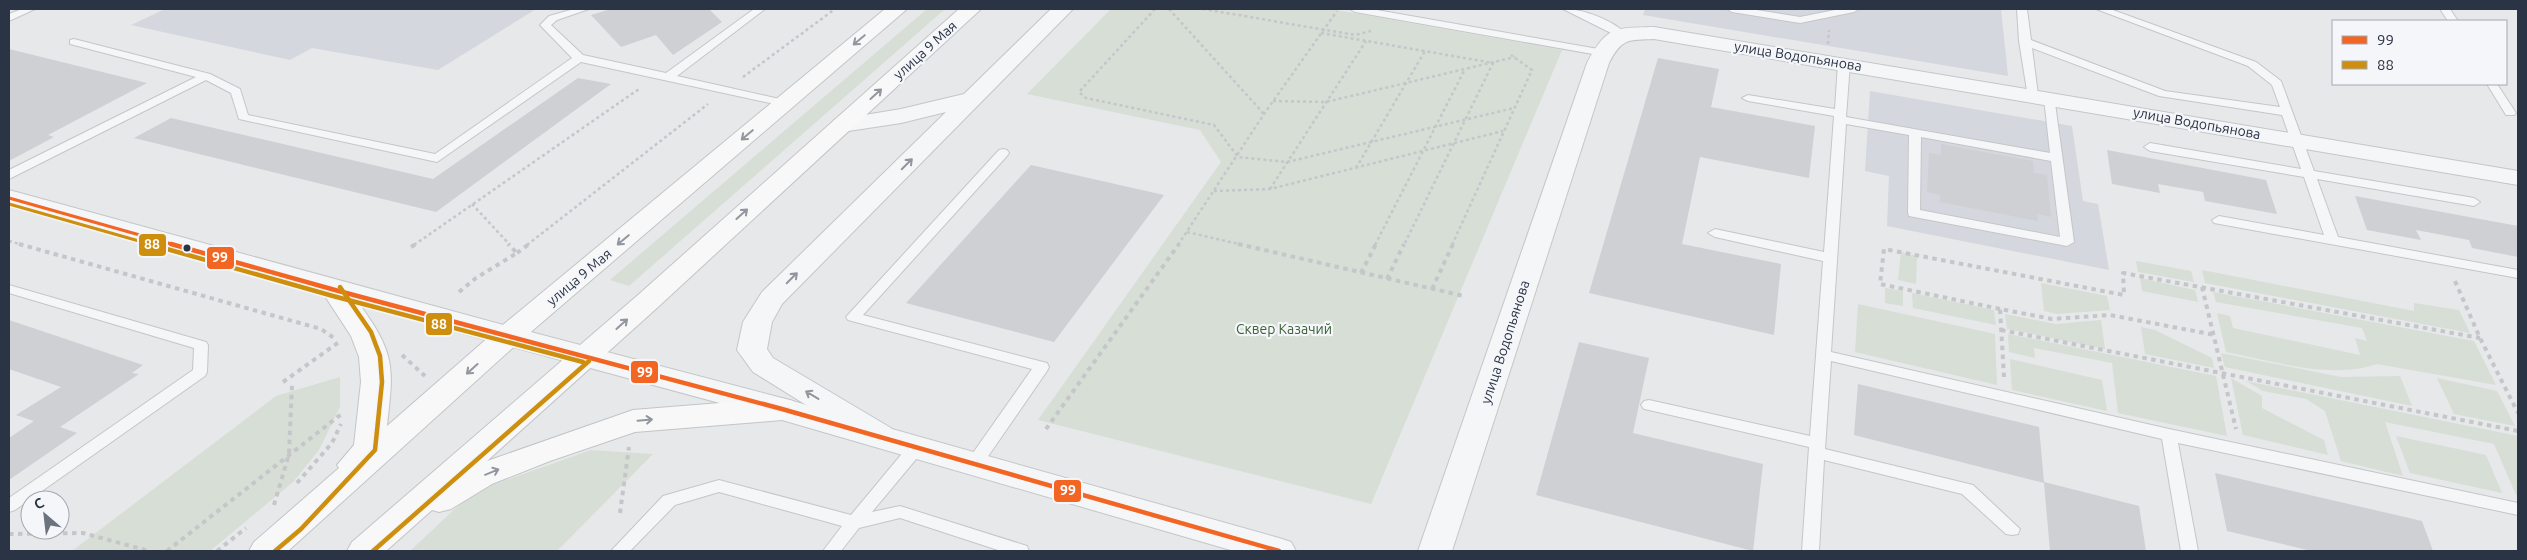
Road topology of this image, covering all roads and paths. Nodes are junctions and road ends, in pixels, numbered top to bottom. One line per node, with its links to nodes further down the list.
1 (30, 9): 20 (lane)
2 (584, 9): 32 (lane)
3 (760, 9): 37 (lane)
4 (835, 9): 40 (path)
5 (896, 9): 46 (main road, улица 9 Мая, one-way to 46)
6 (971, 9): 53 (main road, улица 9 Мая, one-way to 6)
7 (1064, 9): 43 (street)
8 (1155, 9): 63 (path)
9 (1169, 9): 50 (path)
10 (1202, 9): 23 (path)
11 (1339, 9): 23 (path)
12 (1355, 9): 30 (lane)
13 (1568, 9): 19 (lane)
14 (1732, 9): 15 (lane)
15 (1854, 9)
16 (2022, 9): 26 (lane)
17 (2101, 9): 48 (lane)
18 (2445, 9): 21 (lane)
19 (1596, 14): 24 (lane)
20 (9, 18)
21 (2452, 20)
22 (1373, 30): 23 (path)
23 (1321, 32): 25 (path); 44 (path)
24 (1621, 34): 30 (street, улица Водопьянова); 34 (street, улица Водопьянова)
25 (1366, 40): 28 (path); 45 (path)
26 (2024, 41): 41 (lane); 48 (lane)
27 (74, 42): 36 (lane)
28 (1425, 51): 33 (path); 38 (path)
29 (1508, 53): 31 (path)
30 (1604, 53): 140 (street, улица Водопьянова)
31 (1515, 57): 33 (path); 47 (path)
32 (579, 58): 36 (lane); 37 (lane)
33 (1493, 63): 35 (path); 52 (path)
34 (1844, 63): 41 (street, улица Водопьянова); 51 (lane)
35 (1465, 69): 38 (path); 54 (path)
36 (206, 76): 68 (lane)
37 (664, 76): 40 (lane); 74 (path)
38 (1405, 83): 45 (path); 58 (path)
39 (2493, 85): 49 (lane)
40 (726, 90): 46 (lane); 81 (path)
41 (2041, 97): 57 (street, улица Водопьянова); 64 (lane)
42 (1748, 98): 51 (lane)
43 (972, 100): 53 (street); 114 (street, one-way to 43)
44 (1273, 101): 45 (path); 50 (path)
45 (1326, 102): 65 (path)
46 (784, 104): 95 (main road, улица 9 Мая, one-way to 95)
47 (1514, 108): 52 (path); 55 (path)
48 (2287, 112): 57 (lane)
49 (2510, 113)
50 (1264, 114): 63 (path)
51 (1840, 117): 56 (lane); 82 (lane)
52 (1465, 120): 54 (path); 59 (path)
53 (842, 125): 102 (main road, улица 9 Мая, one-way to 53)
54 (1436, 127): 58 (path); 61 (path)
55 (1504, 131): 59 (path); 89 (path)
56 (1915, 133): 64 (lane); 64 (lane)
57 (2299, 140): 67 (lane); 69 (street, улица Водопьянова)
58 (1371, 142): 65 (path); 66 (path)
59 (1454, 143): 61 (path); 86 (path)
60 (2150, 148): 67 (lane)
61 (1423, 151): 66 (path); 84 (path)
62 (1004, 153): 120 (lane)
63 (1238, 157): 65 (path); 71 (path)
64 (2057, 158)
65 (1288, 162): 70 (path)
66 (1356, 168): 70 (path)
67 (2309, 174): 73 (lane); 78 (lane)
68 (9, 175)
69 (2518, 178)
70 (1270, 189): 71 (path)
71 (1213, 191): 76 (path)
72 (11, 200): 90 (street)
73 (2474, 202)
74 (472, 204): 80 (path); 81 (path)
75 (2219, 220): 78 (lane)
76 (1187, 232): 84 (path); 111 (path)
77 (1715, 233): 82 (lane)
78 (2332, 240): 83 (lane)
79 (9, 241): 98 (path)
80 (411, 247)
81 (518, 253): 91 (path)
82 (1831, 258): 101 (lane)
83 (2446, 262): 85 (lane); 97 (path)
84 (1361, 272): 86 (path)
85 (2518, 274)
86 (1387, 279): 89 (path)
87 (2202, 286): 93 (path); 96 (path); 97 (path)
88 (9, 288): 122 (lane)
89 (1432, 289): 92 (path)
90 (335, 290): 95 (street); 124 (main road)
91 (459, 292)
92 (1464, 296)
93 (2000, 309): 94 (path); 96 (path)
94 (2001, 330): 103 (path); 107 (path)
95 (508, 336): 102 (street); 124 (main road, улица 9 Мая, one-way to 124)
96 (2216, 336): 103 (path)
97 (2480, 338): 110 (path)
98 (339, 342): 100 (path); 105 (path)
99 (396, 349): 104 (path)
100 (342, 350)
101 (1824, 355): 107 (lane); 117 (lane)
102 (586, 356): 109 (street); 128 (main road, улица 9 Мая)
103 (2223, 373): 112 (path); 118 (path)
104 (430, 380)
105 (283, 382)
106 (292, 385): 119 (path)
107 (2006, 397): 113 (lane)
108 (1648, 405): 117 (lane)
109 (782, 409): 114 (street); 128 (main road, one-way to 109)
110 (2518, 413)
111 (1046, 429)
112 (2518, 431)
113 (2168, 434): 118 (lane); 142 (lane)
114 (884, 438): 116 (street)
115 (631, 439): 126 (path)
116 (916, 448): 120 (street); 127 (lane)
117 (1818, 448): 129 (lane); 141 (lane)
118 (2240, 449): 123 (lane)
119 (289, 454): 121 (path); 124 (path); 134 (path)
120 (974, 464): 139 (street)
121 (295, 485)
122 (9, 506)
123 (2518, 509)
124 (284, 510): 125 (path); 131 (main road, улица 9 Мая)
125 (266, 511)
126 (620, 513)
127 (855, 523): 132 (lane); 137 (lane); 138 (lane)
128 (388, 529): 136 (main road, улица 9 Мая)
129 (2012, 529)
130 (9, 534): 133 (path)
131 (259, 537): 135 (path)
132 (1011, 550)
133 (149, 551)
134 (167, 551)
135 (217, 551)
136 (364, 551)
137 (620, 551)
138 (831, 551)
139 (1279, 551)
140 (1435, 551)
141 (1810, 551)
142 (2190, 551)

